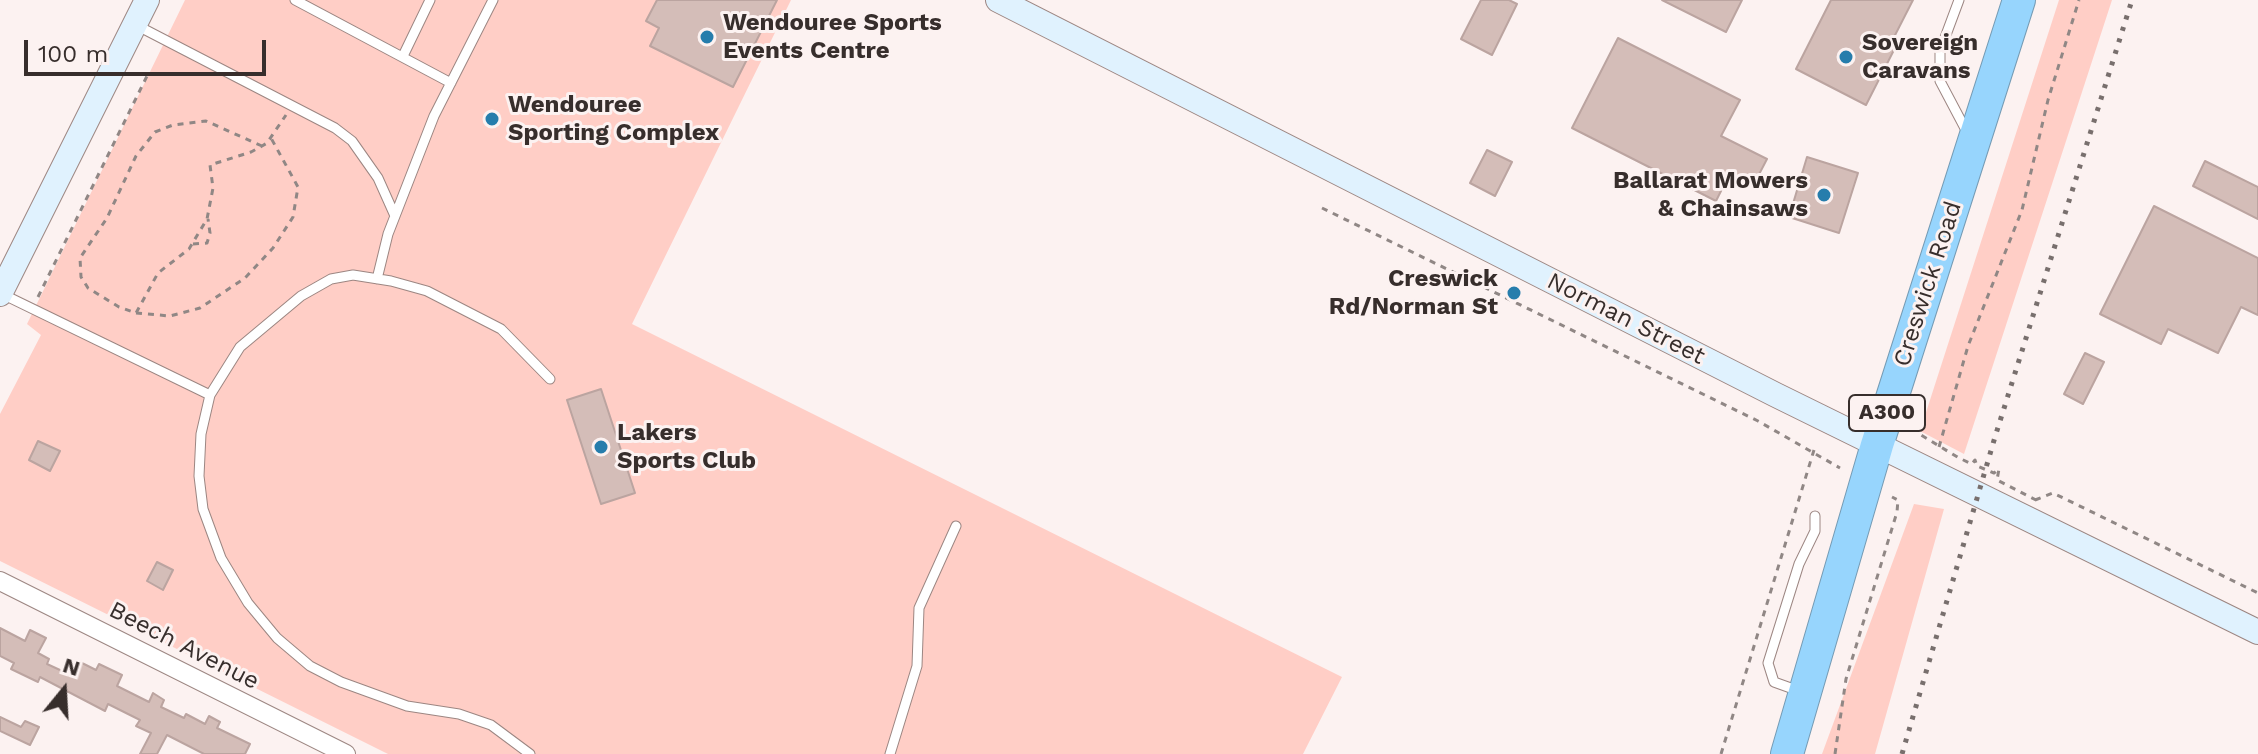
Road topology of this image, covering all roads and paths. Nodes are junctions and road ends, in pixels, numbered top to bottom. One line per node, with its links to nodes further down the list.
1 (147, 0): 9 (main road)
2 (295, 0): 10 (lane)
3 (430, 0): 10 (lane)
4 (493, 0): 12 (lane)
5 (998, 0): 29 (main road, Norman Street)
6 (1959, 0): 15 (lane)
7 (2019, 0): 15 (highway, Creswick Road / A300)
8 (2079, 0): 30 (path)
9 (135, 24): 13 (lane); 21 (main road)
10 (403, 56): 12 (lane)
11 (148, 74): 24 (path)
12 (451, 83): 18 (lane)
13 (292, 105): 14 (path); 18 (lane)
14 (271, 138): 16 (path); 25 (path)
15 (1973, 144): 29 (highway, Creswick Road / A300)
16 (262, 146): 19 (path); 25 (path)
17 (1322, 208): 31 (path)
18 (395, 216): 22 (lane)
19 (207, 219): 20 (path); 20 (path)
20 (193, 244): 25 (path)
21 (8, 257): 23 (main road)
22 (377, 279): 26 (lane); 27 (lane)
23 (0, 294): 27 (lane)
24 (37, 300)
25 (136, 313)
26 (550, 379)
27 (210, 395): 43 (lane)
28 (1914, 426): 30 (path)
29 (1877, 445): 37 (main road, Norman Street); 41 (highway, Creswick Road / A300)
30 (1939, 447): 34 (path)
31 (1814, 450): 32 (path); 45 (path)
32 (1840, 468)
33 (1892, 497): 47 (path)
34 (2035, 500): 37 (path); 39 (path)
35 (1815, 516): 41 (lane)
36 (956, 526): 44 (lane)
37 (2057, 534): 40 (main road, Norman Street)
38 (0, 581): 42 (street, Beech Avenue)
39 (2258, 593)
40 (2258, 632)
41 (1806, 693): 46 (highway, Creswick Road / A300)
42 (346, 754)
43 (530, 754)
44 (890, 754)
45 (1721, 754)
46 (1787, 754)
47 (1835, 754)

